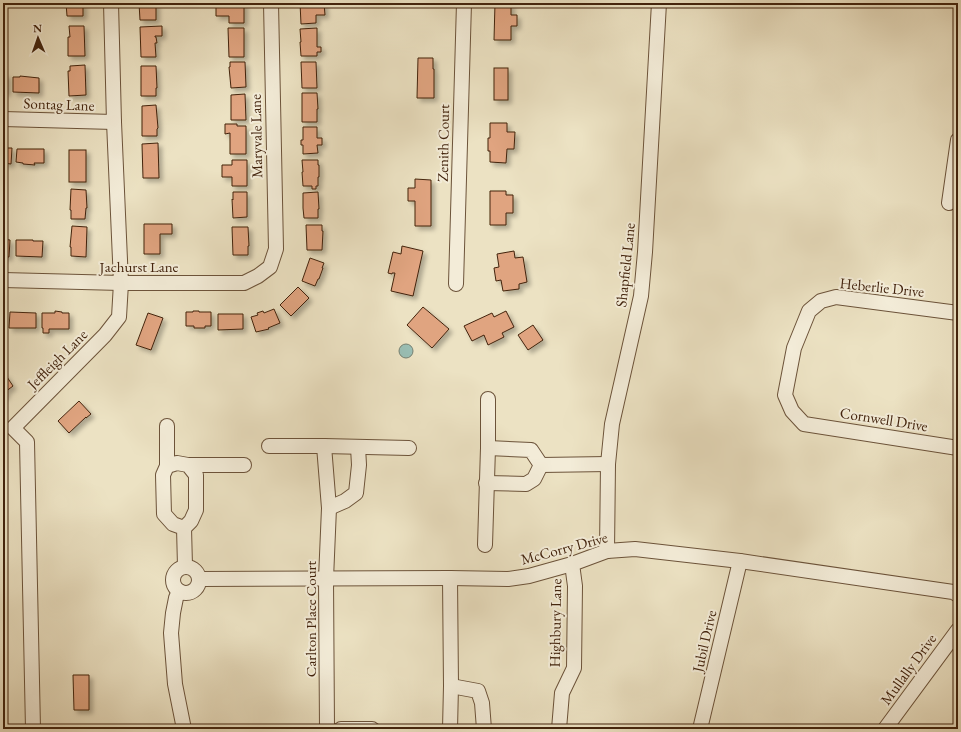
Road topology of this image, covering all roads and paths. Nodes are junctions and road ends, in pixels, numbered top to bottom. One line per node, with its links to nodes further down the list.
1 (111, 3): 6 (street, Jeffleigh Lane)
2 (271, 3): 9 (street, Maryvale Lane)
3 (464, 3): 12 (street, Zenith Court)
4 (658, 3): 24 (street, Shapfield Lane)
5 (3, 119): 6 (street, Sontag Lane)
6 (114, 122): 11 (street, Jeffleigh Lane)
7 (958, 140): 8 (street)
8 (949, 203)
9 (270, 267): 11 (street, Jachurst Lane)
10 (3, 280): 11 (street, Jachurst Lane)
11 (121, 283): 17 (street, Jeffleigh Lane)
12 (456, 284)
13 (958, 313): 15 (street, Heberlie Drive)
14 (488, 400): 22 (street)
15 (804, 424): 23 (street, Cornwell Drive)
16 (167, 426): 28 (street)
17 (8, 428): 44 (street, Jeffleigh Lane)
18 (269, 446): 19 (street)
19 (324, 446): 20 (street); 30 (street, Carlton Place Court)
20 (358, 447): 21 (street); 30 (street)
21 (409, 448)
22 (488, 448): 27 (street); 29 (street)
23 (958, 448)
24 (608, 464): 27 (street); 33 (street, Shapfield Lane)
25 (188, 465): 26 (street); 28 (street); 31 (street)
26 (244, 465)
27 (540, 465): 29 (street)
28 (167, 466): 31 (street)
29 (486, 483): 32 (street)
30 (328, 508): 37 (street, Carlton Place Court)
31 (184, 528): 36 (street)
32 (485, 544)
33 (607, 551): 34 (street, McCorry Drive); 35 (street, McCorry Drive)
34 (740, 561): 41 (street, McCorry Drive); 52 (street, Jubil Drive)
35 (572, 564): 38 (street, McCorry Drive); 51 (street, Highbury Lane)
36 (185, 566): 39 (street); 40 (street)
37 (326, 578): 38 (street, McCorry Drive); 39 (street, McCorry Drive); 46 (street, Carlton Place Court)
38 (450, 578): 43 (street)
39 (200, 579): 40 (street)
40 (179, 591): 45 (street)
41 (958, 595)
42 (958, 630): 53 (street, Mullally Drive)
43 (452, 686): 49 (street); 50 (street)
44 (33, 729)
45 (184, 729)
46 (327, 729)
47 (341, 729): 48 (street)
48 (372, 729)
49 (450, 729)
50 (484, 729)
51 (559, 729)
52 (700, 729)
53 (885, 729)

